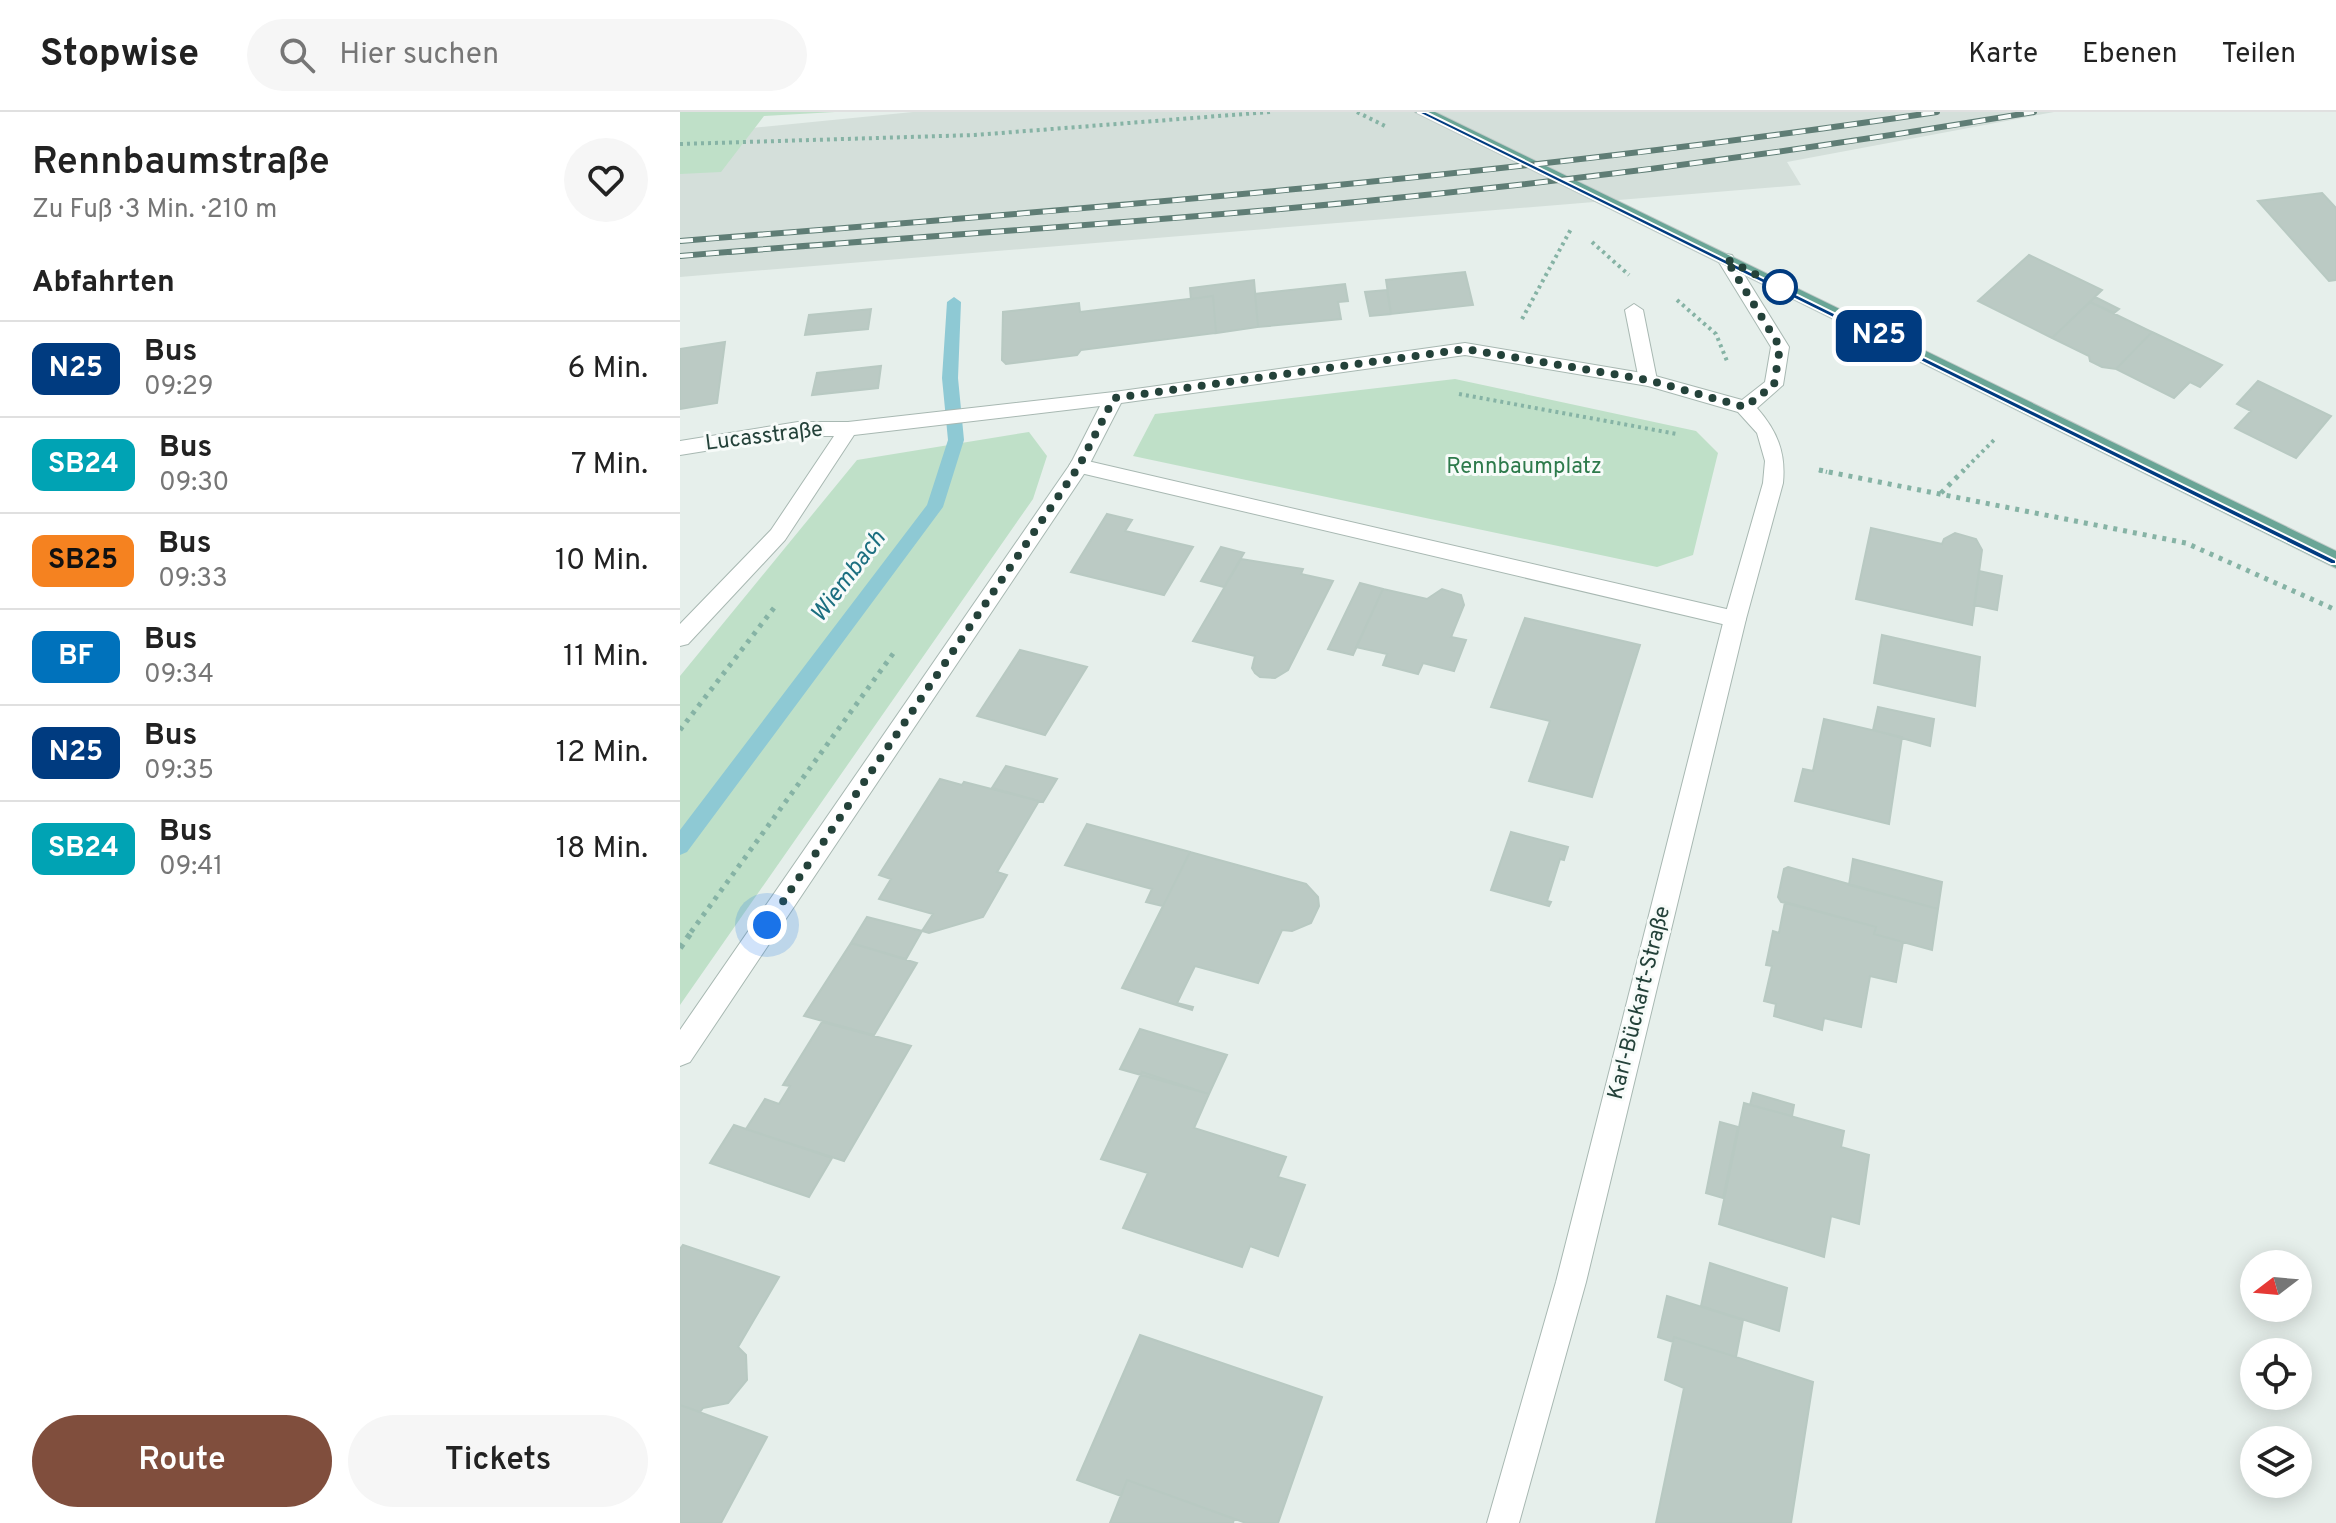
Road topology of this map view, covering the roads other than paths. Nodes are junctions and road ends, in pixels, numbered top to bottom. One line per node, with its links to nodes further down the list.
1 (1423, 112): 2 (main road)
2 (1726, 259): 6 (street); 10 (main road)
3 (1634, 310): 4 (street)
4 (1648, 380): 5 (street); 6 (street)
5 (1114, 398): 7 (street, Lucasstraße); 9 (street)
6 (1737, 405): 11 (street, Karl-Bückart-Straße)
7 (848, 429): 8 (street, Lucasstraße); 12 (street)
8 (680, 448)
9 (1079, 466): 11 (street); 13 (street)
10 (2336, 560)
11 (1735, 619): 14 (street, Karl-Bückart-Straße)
12 (680, 638)
13 (680, 1053)
14 (1503, 1523)

